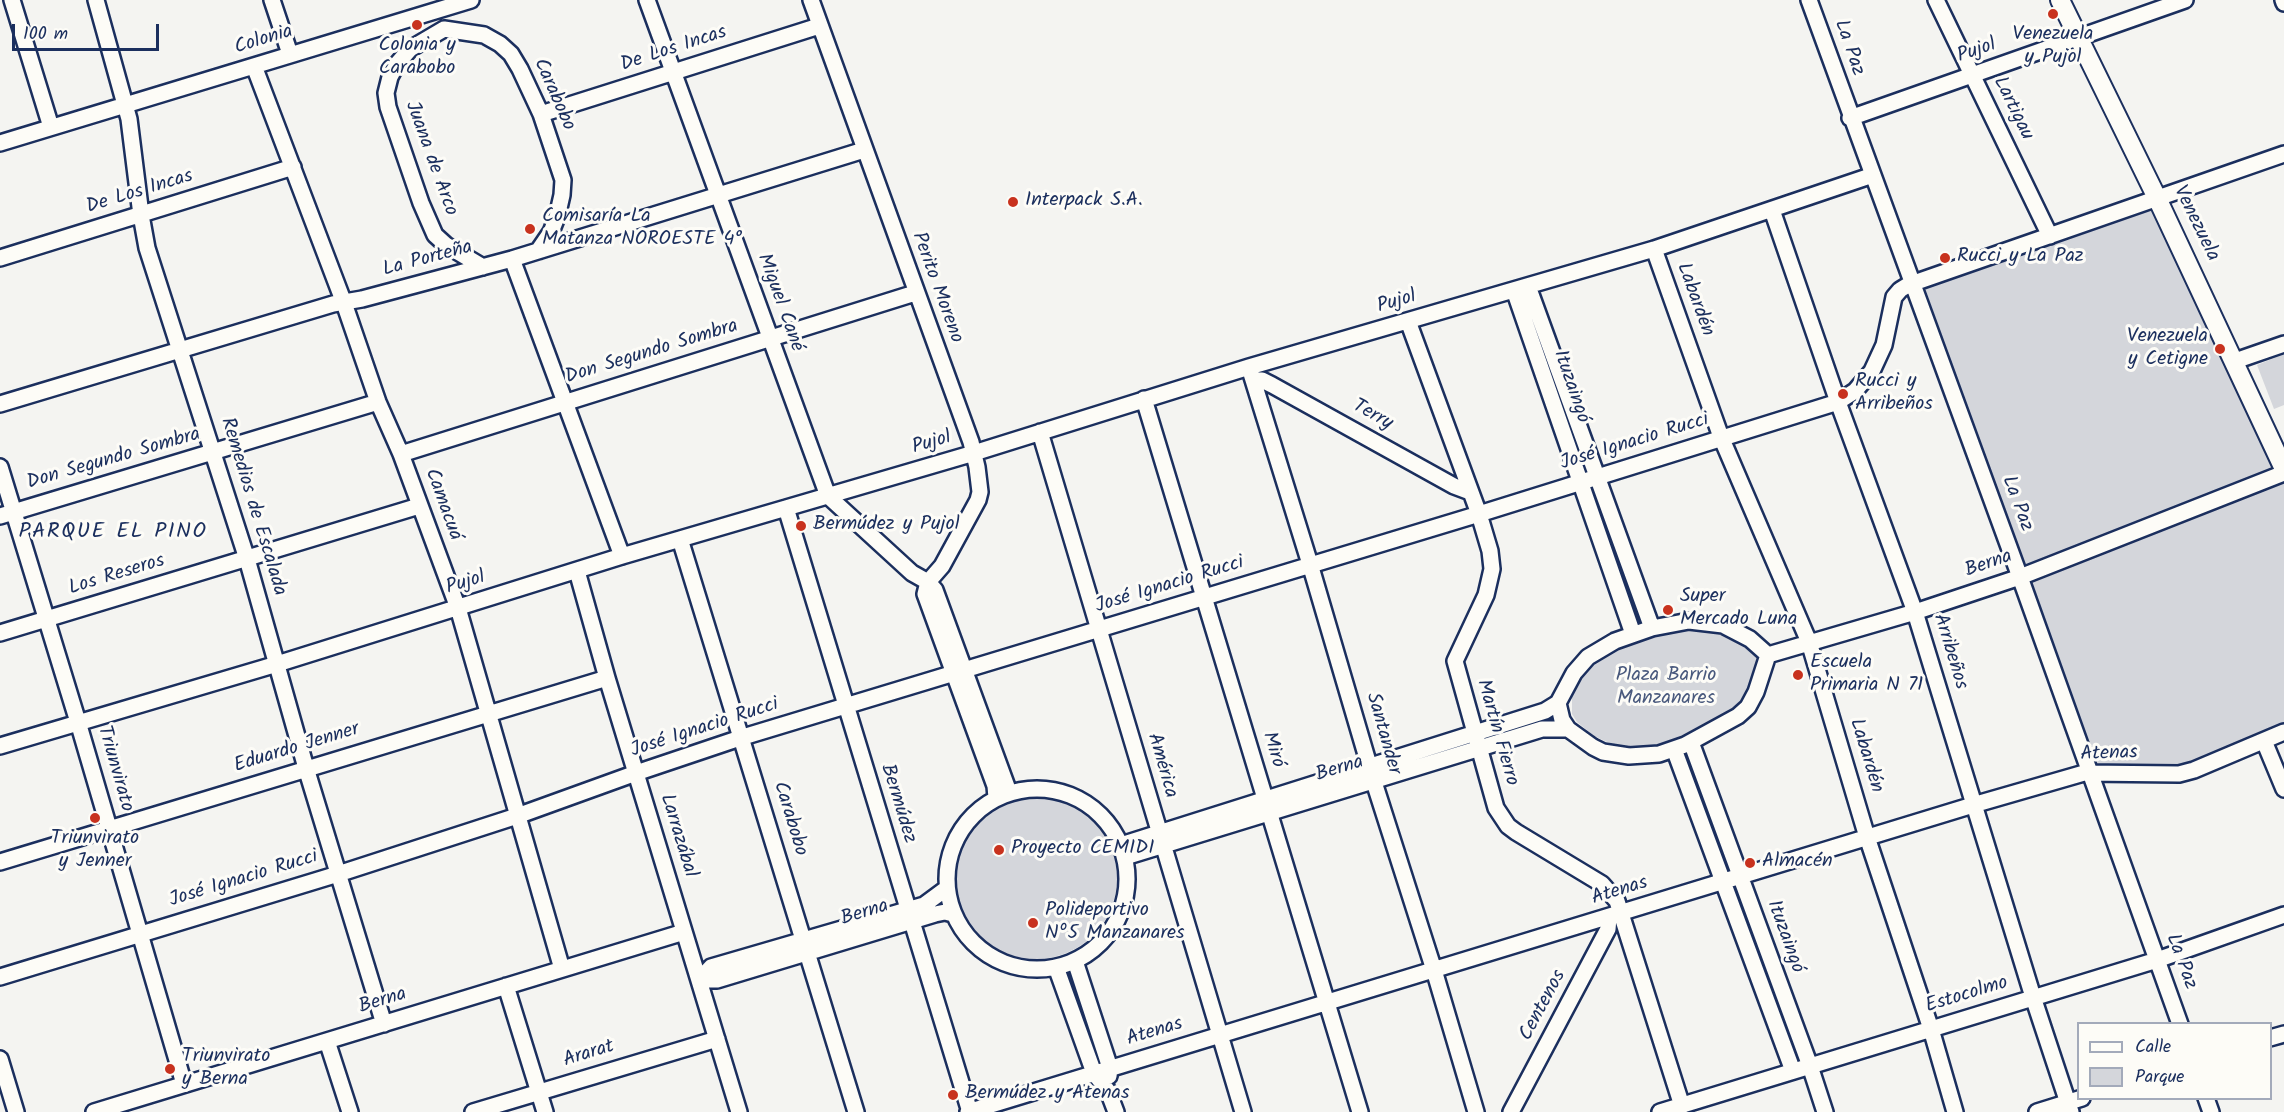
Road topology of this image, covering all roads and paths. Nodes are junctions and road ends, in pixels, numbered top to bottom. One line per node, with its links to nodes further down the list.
1 (96, 0): 19 (street, Remedios de Escalada)
2 (272, 0): 15 (street)
3 (471, 0): 10 (street, Colonia)
4 (647, 0): 17 (street, Miguel Cané)
5 (811, 0): 12 (street, Perito Moreno)
6 (1809, 0): 21 (street, La Paz)
7 (1936, 0): 18 (street, Lartigau)
8 (2060, 0): 14 (main road, Venezuela)
9 (2185, 0): 14 (street, Pujol)
10 (436, 5): 13 (street); 15 (street, Colonia)
11 (9, 6): 22 (street)
12 (819, 26): 17 (street, De Los Incas); 24 (street, Perito Moreno)
13 (444, 29): 20 (street, Carabobo); 37 (street, Juana de Arco)
14 (2078, 39): 18 (street, Pujol); 29 (main road, Venezuela)
15 (290, 54): 16 (street, Colonia)
16 (254, 66): 19 (street, Colonia); 26 (street, Camacuá)
17 (673, 73): 20 (street, De Los Incas); 28 (street, Miguel Cané)
18 (1972, 76): 21 (street, Pujol); 32 (street, Lartigau)
19 (126, 105): 22 (street, Colonia); 31 (street, Remedios de Escalada)
20 (541, 114): 34 (street, Carabobo)
21 (1850, 118): 27 (street, La Paz)
22 (51, 128): 23 (street, Colonia)
23 (0, 143)
24 (864, 150): 28 (street, La Porteña); 40 (street, Perito Moreno)
25 (2284, 154): 29 (street, José Ignacio Rucci)
26 (293, 167): 31 (street, De Los Incas); 41 (street, Camacuá)
27 (1873, 175): 30 (street, Pujol); 38 (street, La Paz)
28 (717, 195): 34 (street, La Porteña); 43 (street, Miguel Cané)
29 (2157, 198): 32 (street, José Ignacio Rucci); 46 (main road, Venezuela)
30 (1772, 210): 33 (street, Pujol); 51 (street, Arribeños)
31 (141, 215): 35 (street, De Los Incas); 45 (street, Remedios de Escalada)
32 (2050, 236): 38 (street, José Ignacio Rucci)
33 (1654, 249): 39 (street, Pujol); 54 (street, Labardén)
34 (538, 250): 36 (street, La Porteña)
35 (0, 258)
36 (512, 259): 37 (street, La Porteña); 49 (street)
37 (483, 267): 41 (street, La Porteña)
38 (1913, 283): 51 (street, José Ignacio Rucci); 73 (street, La Paz)
39 (1521, 288): 42 (street, Pujol); 60 (street, Ituzaingó); 61 (street, Ituzaingó)
40 (915, 292): 43 (street, Don Segundo Sombra); 56 (street, Perito Moreno)
41 (344, 303): 45 (street, La Porteña); 50 (street, Camacuá)
42 (1408, 321): 47 (street, Pujol); 62 (street, Martín Fierro)
43 (770, 339): 49 (street, Don Segundo Sombra); 63 (street, Miguel Cané)
44 (2284, 344): 46 (street)
45 (181, 350): 52 (street, La Porteña); 55 (street, Remedios de Escalada)
46 (2235, 362): 59 (main road, Venezuela)
47 (1251, 374): 48 (street, Pujol); 62 (street, Terry); 71 (street, Santander)
48 (1144, 399): 53 (street, Pujol); 75 (street, Miró)
49 (566, 401): 57 (street, Don Segundo Sombra); 69 (street)
50 (378, 402): 55 (street, Don Segundo Sombra); 57 (street, Camacuá)
51 (1838, 402): 54 (street, José Ignacio Rucci); 77 (street, Arribeños)
52 (0, 404)
53 (1040, 432): 56 (street, Pujol); 80 (street, América)
54 (1721, 437): 60 (street, José Ignacio Rucci); 83 (street, Labardén)
55 (214, 453): 66 (street, Don Segundo Sombra); 70 (street, Remedios de Escalada)
56 (974, 453): 63 (street, Pujol); 74 (street, Perito Moreno)
57 (401, 454): 64 (street, Camacuá)
58 (0, 467): 66 (street, Triunvirato)
59 (2284, 471): 73 (street, Berna)
60 (1597, 477): 61 (street, José Ignacio Rucci); 79 (street, Ituzaingó)
61 (1580, 482): 67 (street, José Ignacio Rucci); 82 (street, Ituzaingó)
62 (1470, 492): 67 (street, Martín Fierro)
63 (828, 496): 65 (street, Pujol); 74 (street, Miguel Cané)
64 (419, 506): 70 (street, Los Reseros); 76 (street, Camacuá)
65 (786, 508): 68 (street, Pujol); 89 (street, Bermúdez)
66 (7, 514): 78 (street, Triunvirato)
67 (1479, 514): 71 (street, José Ignacio Rucci); 96 (street, Martín Fierro)
68 (680, 539): 69 (street, Pujol); 94 (street, Carabobo)
69 (622, 556): 72 (street, Pujol)
70 (246, 559): 78 (street, Los Reseros); 85 (street, Remedios de Escalada)
71 (1310, 564): 75 (street, José Ignacio Rucci); 103 (street, Santander)
72 (577, 571): 76 (street, Pujol); 87 (street, Larrazábal)
73 (2020, 577): 77 (street, Berna); 102 (street, La Paz)
74 (928, 582): 86 (street)
75 (1204, 597): 80 (street, José Ignacio Rucci); 107 (street, Miró)
76 (458, 608): 85 (street, Pujol); 90 (street, Camacuá)
77 (1915, 612): 83 (street, Berna); 106 (street, Arribeños)
78 (47, 619): 81 (street, Los Reseros); 91 (street, Triunvirato)
79 (1652, 628): 82 (street); 84 (street)
80 (1099, 630): 86 (street, José Ignacio Rucci); 111 (street, América)
81 (0, 633)
82 (1633, 634): 88 (street)
83 (1809, 642): 84 (street, Berna); 110 (street, Labardén)
84 (1768, 655): 97 (street)
85 (277, 664): 91 (street, Pujol); 100 (street, Remedios de Escalada)
86 (960, 671): 89 (street, José Ignacio Rucci); 105 (street)
87 (607, 678): 90 (street, Eduardo Jenner); 101 (street, Larrazábal)
88 (1558, 703): 92 (street); 96 (street, Berna)
89 (846, 707): 94 (street, José Ignacio Rucci); 120 (street, Bermúdez)
90 (488, 713): 100 (street, Eduardo Jenner); 108 (street, Camacuá)
91 (78, 722): 98 (street, Pujol); 109 (street, Triunvirato)
92 (1568, 729): 96 (street, Berna); 99 (street)
93 (2284, 732): 95 (street, Atenas)
94 (743, 737): 101 (street, José Ignacio Rucci); 124 (street, Carabobo)
95 (2264, 741): 102 (street, Atenas); 104 (street)
96 (1477, 742): 103 (street, Berna); 121 (street, Martín Fierro)
97 (1691, 742): 99 (street); 115 (street, Ituzaingó)
98 (0, 746)
99 (1674, 749): 116 (street, Ituzaingó)
100 (306, 768): 109 (street, Eduardo Jenner); 114 (street, Remedios de Escalada)
101 (636, 772): 108 (street, José Ignacio Rucci); 122 (street, Larrazábal)
102 (2089, 772): 106 (street, Atenas); 125 (street, La Paz)
103 (1371, 775): 107 (street, Berna); 129 (street, Santander)
104 (2284, 789)
105 (1003, 795): 112 (street); 117 (street)
106 (1973, 805): 110 (street, Atenas); 133 (street, Arribeños)
107 (1268, 806): 111 (street, Berna); 134 (street, Miró)
108 (517, 816): 114 (street, José Ignacio Rucci); 128 (street, Camacuá)
109 (110, 829): 113 (street, Eduardo Jenner); 123 (street, Triunvirato)
110 (1867, 837): 115 (street, Atenas); 137 (street, Labardén)
111 (1161, 839): 112 (street, Berna); 138 (street, América)
112 (1123, 851): 126 (street)
113 (0, 862)
114 (338, 874): 123 (street, José Ignacio Rucci); 136 (street, Remedios de Escalada)
115 (1740, 877): 116 (street, Atenas); 142 (street, Ituzaingó)
116 (1724, 882): 121 (street, Atenas); 144 (street, Ituzaingó)
117 (947, 888): 118 (street); 120 (street, Berna)
118 (953, 914): 120 (street, Berna); 127 (street)
119 (2284, 915): 125 (street, Estocolmo)
120 (909, 916): 124 (street, Berna); 160 (street, Bermúdez)
121 (1615, 916): 129 (street, Atenas); 151 (street, Martín Fierro); 165 (street, Centenos)
122 (684, 932): 128 (street, Berna); 131 (street, Larrazábal)
123 (140, 934): 130 (street, José Ignacio Rucci); 146 (street, Triunvirato)
124 (805, 947): 131 (street, Berna); 159 (street, Carabobo)
125 (2157, 960): 133 (street, Estocolmo); 135 (street, La Paz)
126 (1074, 961): 127 (street); 143 (street)
127 (1056, 967): 145 (street)
128 (562, 969): 132 (street, Berna)
129 (1434, 970): 134 (street, Atenas); 164 (street, Santander)
130 (0, 977)
131 (699, 980): 139 (street, Larrazábal)
132 (506, 986): 136 (street, Berna); 148 (street)
133 (2033, 997): 137 (street, Estocolmo); 149 (street, Arribeños)
134 (1326, 1002): 138 (street, Atenas); 163 (street, Miró)
135 (2180, 1022)
136 (384, 1024): 140 (street, Berna)
137 (1931, 1029): 142 (street, Estocolmo); 168 (street, Labardén)
138 (1219, 1036): 143 (street, Atenas); 162 (street, América)
139 (717, 1039): 148 (street, Ararat); 158 (street, Larrazábal)
140 (327, 1041): 146 (street, Berna); 155 (street)
141 (0, 1059): 153 (street)
142 (1810, 1066): 144 (street, Estocolmo); 167 (street, Ituzaingó)
143 (1110, 1068): 145 (street, Atenas); 147 (street)
144 (1793, 1071): 150 (street, Estocolmo)
145 (1094, 1073): 147 (street); 160 (street, Atenas)
146 (183, 1084): 152 (street, Berna)
147 (1108, 1091): 161 (street)
148 (538, 1092): 156 (street, Ararat); 157 (street)
149 (2074, 1104): 169 (street)
150 (1709, 1105): 151 (street, Estocolmo)
151 (1682, 1106): 166 (street, Estocolmo)
152 (132, 1107): 154 (street, Berna)
153 (15, 1112)
154 (94, 1112)
155 (350, 1112)
156 (473, 1112)
157 (544, 1112)
158 (739, 1112)
159 (856, 1112)
160 (969, 1112)
161 (1116, 1112)
162 (1243, 1112)
163 (1360, 1112)
164 (1476, 1112)
165 (1511, 1112)
166 (1660, 1112)
167 (1825, 1112)
168 (1955, 1112)
169 (2037, 1112)

